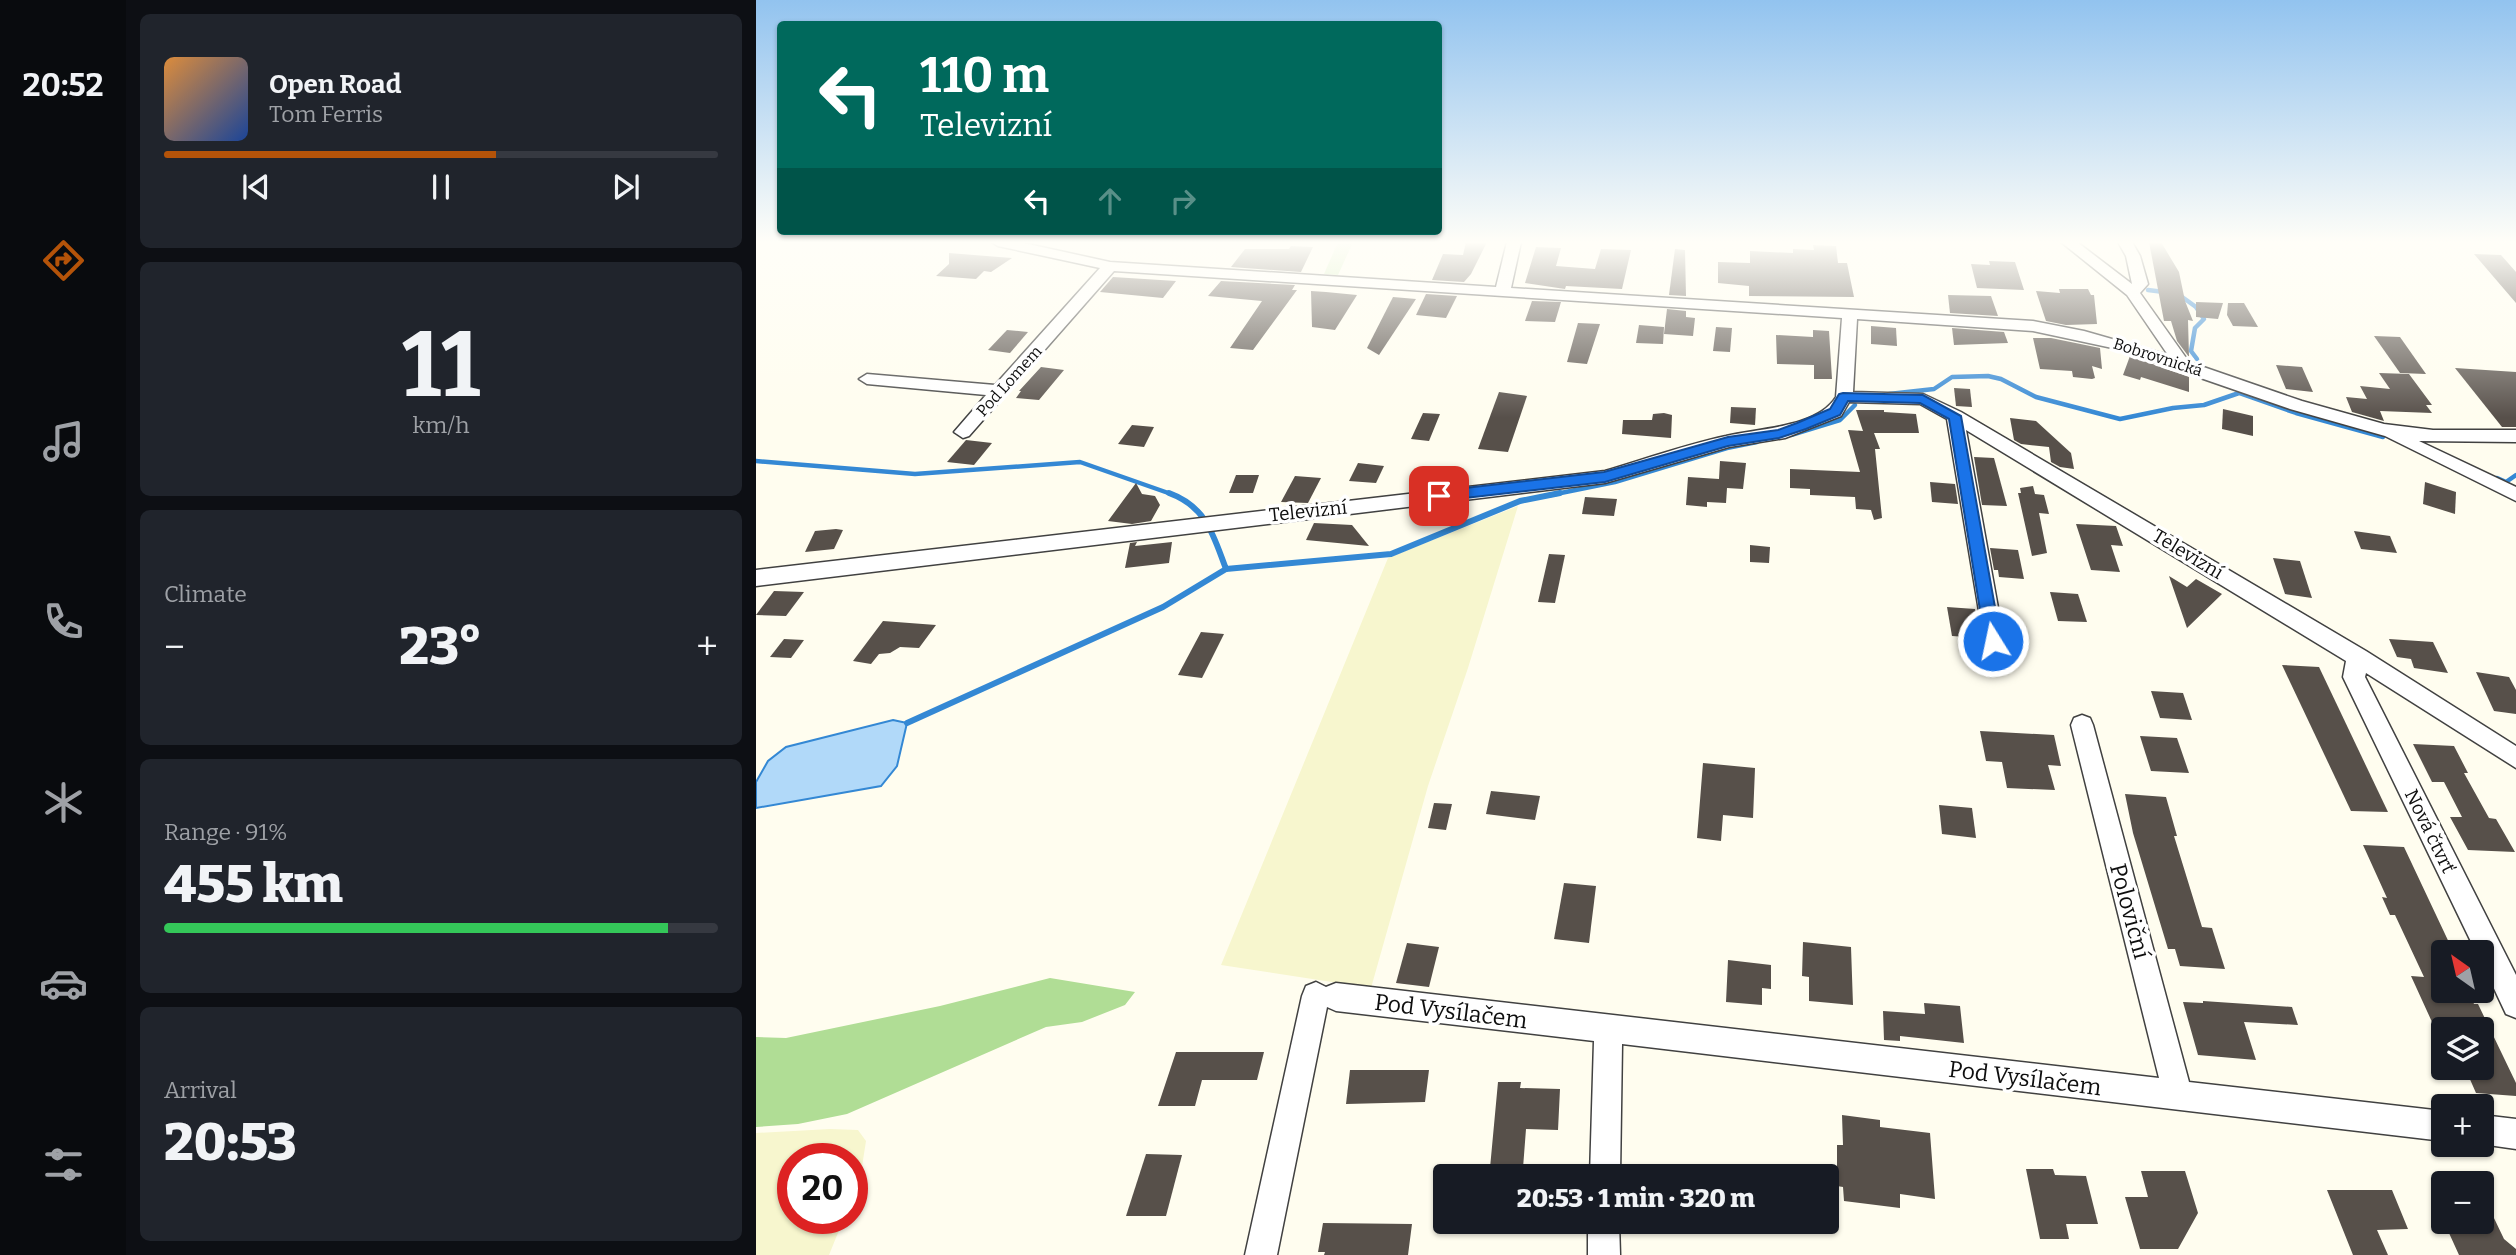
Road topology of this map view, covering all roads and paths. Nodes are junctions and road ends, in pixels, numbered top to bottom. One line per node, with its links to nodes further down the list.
1 (1080, 301): 7 (street, Pod Lomem)
2 (1627, 301): 4 (street, Bobrovnická)
3 (2138, 301): 5 (street)
4 (1850, 314): 5 (street, Bobrovnická); 8 (street)
5 (2182, 364): 10 (street, Bobrovnická)
6 (867, 379): 7 (street)
7 (1000, 391): 11 (street, Pod Lomem)
8 (1843, 397): 9 (street, Televizní); 14 (street, Televizní)
9 (1955, 416): 15 (street); 16 (street, Televizní)
10 (2385, 431): 12 (street, Bobrovnická); 13 (street)
11 (963, 432)
12 (2516, 436)
13 (2516, 495)
14 (756, 578)
15 (1993, 641)
16 (2358, 657): 18 (street, Televizní); 19 (street, Nová čtvrť)
17 (2082, 726): 21 (street, Poloviční)
18 (2516, 758)
19 (2516, 1004)
20 (1608, 1029): 21 (street, Pod Vysílačem); 25 (street); 27 (street, Pod Vysílačem)
21 (2178, 1096): 22 (street, Pod Vysílačem)
22 (2431, 1125)
23 (2494, 1131): 24 (street)
24 (2516, 1134)
25 (1605, 1164)
26 (1604, 1234): 28 (street)
27 (1261, 1255)
28 (1604, 1255)

